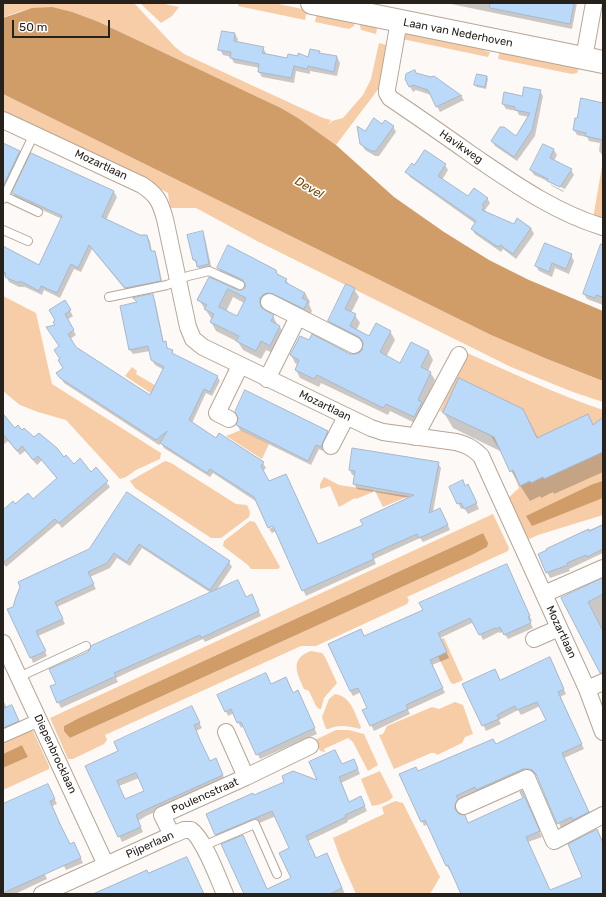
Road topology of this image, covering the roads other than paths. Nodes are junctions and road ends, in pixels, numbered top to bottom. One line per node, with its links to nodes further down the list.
1 (312, 3): 3 (main road, Laan van Nederhoven)
2 (594, 3): 5 (street)
3 (362, 8): 4 (main road, Laan van Nederhoven)
4 (399, 21): 5 (main road, Laan van Nederhoven); 10 (street, Havikweg)
5 (594, 60)
6 (3, 120): 7 (street, Mozartlaan)
7 (34, 134): 8 (lane); 13 (street, Mozartlaan)
8 (4, 197): 9 (lane)
9 (38, 212)
10 (603, 227)
11 (3, 230): 12 (lane)
12 (28, 242)
13 (178, 279): 14 (lane); 15 (lane); 20 (street, Mozartlaan)
14 (240, 285)
15 (109, 297)
16 (269, 302): 17 (street)
17 (298, 317): 18 (street); 21 (street)
18 (354, 345)
19 (459, 355): 24 (street)
20 (240, 366): 21 (street, Mozartlaan); 23 (street)
21 (267, 379): 22 (street, Mozartlaan)
22 (346, 417): 24 (street, Mozartlaan); 25 (street)
23 (229, 419)
24 (415, 437): 27 (street, Mozartlaan)
25 (331, 446)
26 (603, 568): 27 (street)
27 (544, 594): 28 (street, Mozartlaan)
28 (559, 628): 29 (street); 34 (street, Mozartlaan)
29 (534, 639)
30 (3, 643): 32 (street, Diepenbrocklaan)
31 (86, 646): 32 (lane)
32 (19, 677): 35 (street, Diepenbrocklaan)
33 (603, 682): 34 (street)
34 (587, 690): 37 (street, Mozartlaan)
35 (39, 720): 38 (street); 45 (street, Diepenbrocklaan)
36 (226, 732): 40 (street, Poulencstraat)
37 (603, 732)
38 (3, 736)
39 (310, 746): 40 (street, Poulencstraat)
40 (246, 777): 43 (street, Poulencstraat)
41 (464, 806): 42 (street)
42 (603, 815)
43 (172, 835): 44 (street, Pijperlaan); 45 (street, Pijperlaan)
44 (203, 846): 46 (lane); 48 (street, Pijperlaan)
45 (106, 865): 47 (street, Pijperlaan)
46 (277, 874)
47 (42, 894)
48 (225, 894)

